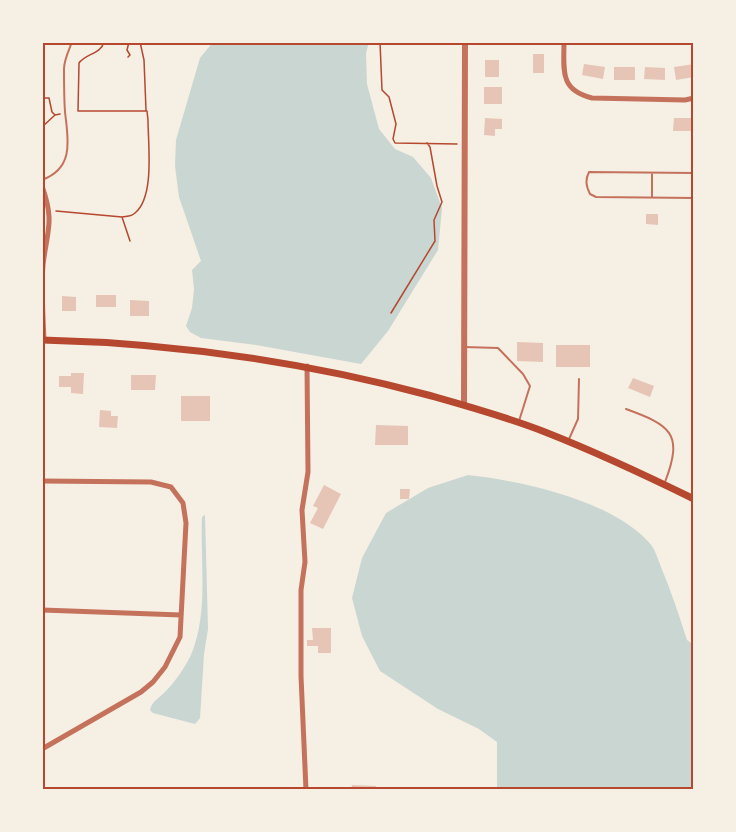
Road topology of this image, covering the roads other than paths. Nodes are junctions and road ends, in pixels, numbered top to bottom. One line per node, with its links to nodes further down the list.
1 (72, 42): 7 (lane)
2 (465, 42): 12 (street)
3 (564, 42): 4 (street)
4 (694, 98)
5 (652, 173): 6 (lane); 9 (lane); 9 (lane)
6 (694, 173)
7 (42, 180)
8 (42, 186): 11 (street)
9 (651, 198): 10 (lane)
10 (694, 198)
11 (43, 340): 13 (main road)
12 (464, 347): 15 (street); 17 (lane)
13 (307, 366): 15 (main road); 25 (street)
14 (579, 379): 18 (lane)
15 (464, 405): 17 (main road)
16 (626, 409): 20 (lane)
17 (519, 423): 18 (main road)
18 (567, 441): 20 (main road)
19 (42, 481): 23 (street)
20 (664, 484): 21 (main road)
21 (694, 499)
22 (42, 610): 23 (street)
23 (181, 615): 24 (street)
24 (42, 749)
25 (306, 790)

